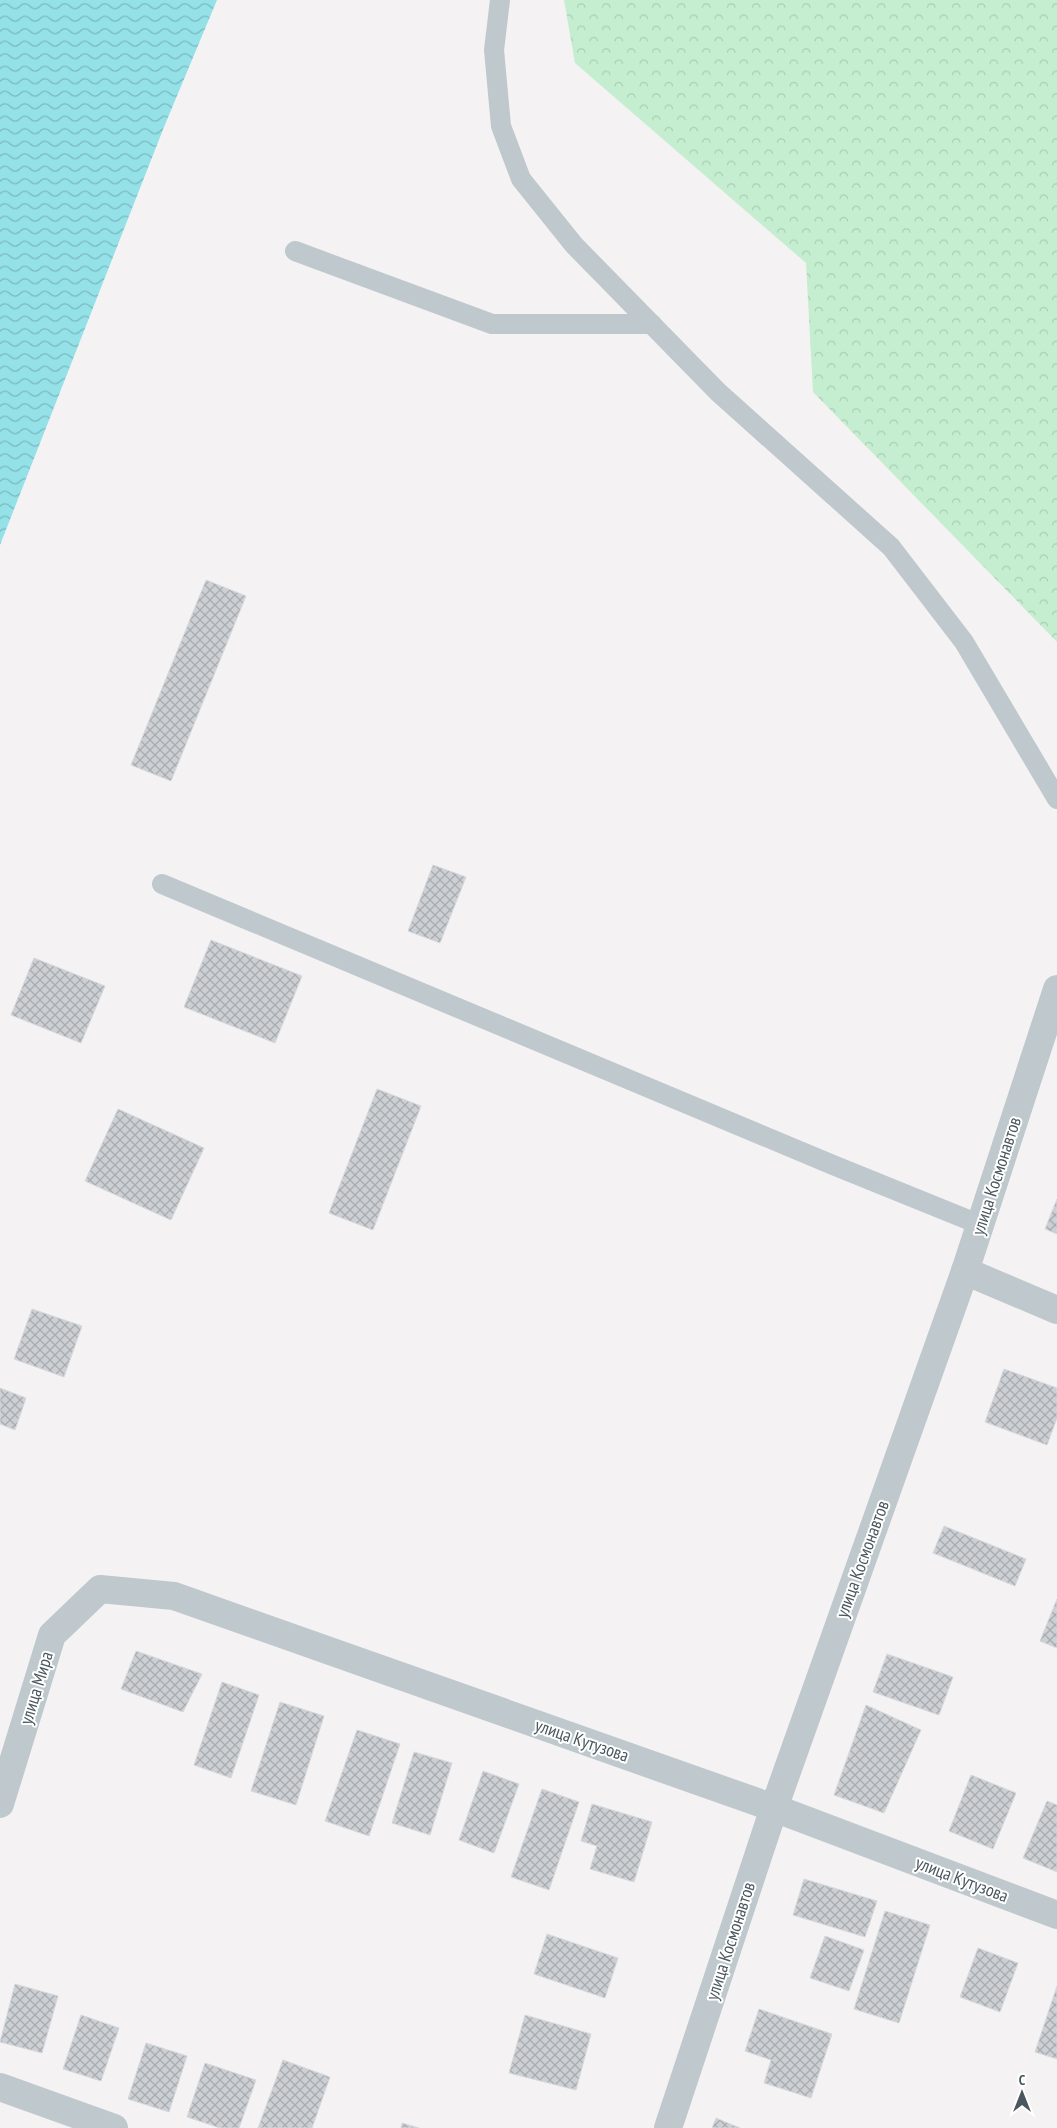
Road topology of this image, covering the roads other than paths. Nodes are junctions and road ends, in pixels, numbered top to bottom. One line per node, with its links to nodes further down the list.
1 (500, 0): 3 (lane)
2 (295, 251): 3 (lane)
3 (652, 324): 4 (lane)
4 (1057, 800)
5 (162, 884): 7 (lane)
6 (1057, 989): 7 (street, улица Космонавтов)
7 (980, 1224): 8 (street, улица Космонавтов)
8 (965, 1271): 9 (street); 12 (street, улица Космонавтов)
9 (1057, 1310)
10 (100, 1589): 11 (street, улица Мира); 12 (street, улица Кутузова)
11 (0, 1804)
12 (774, 1808): 13 (street, улица Кутузова); 16 (street, улица Космонавтов)
13 (1057, 1915)
14 (0, 2087): 15 (street)
15 (114, 2128)
16 (668, 2128)

